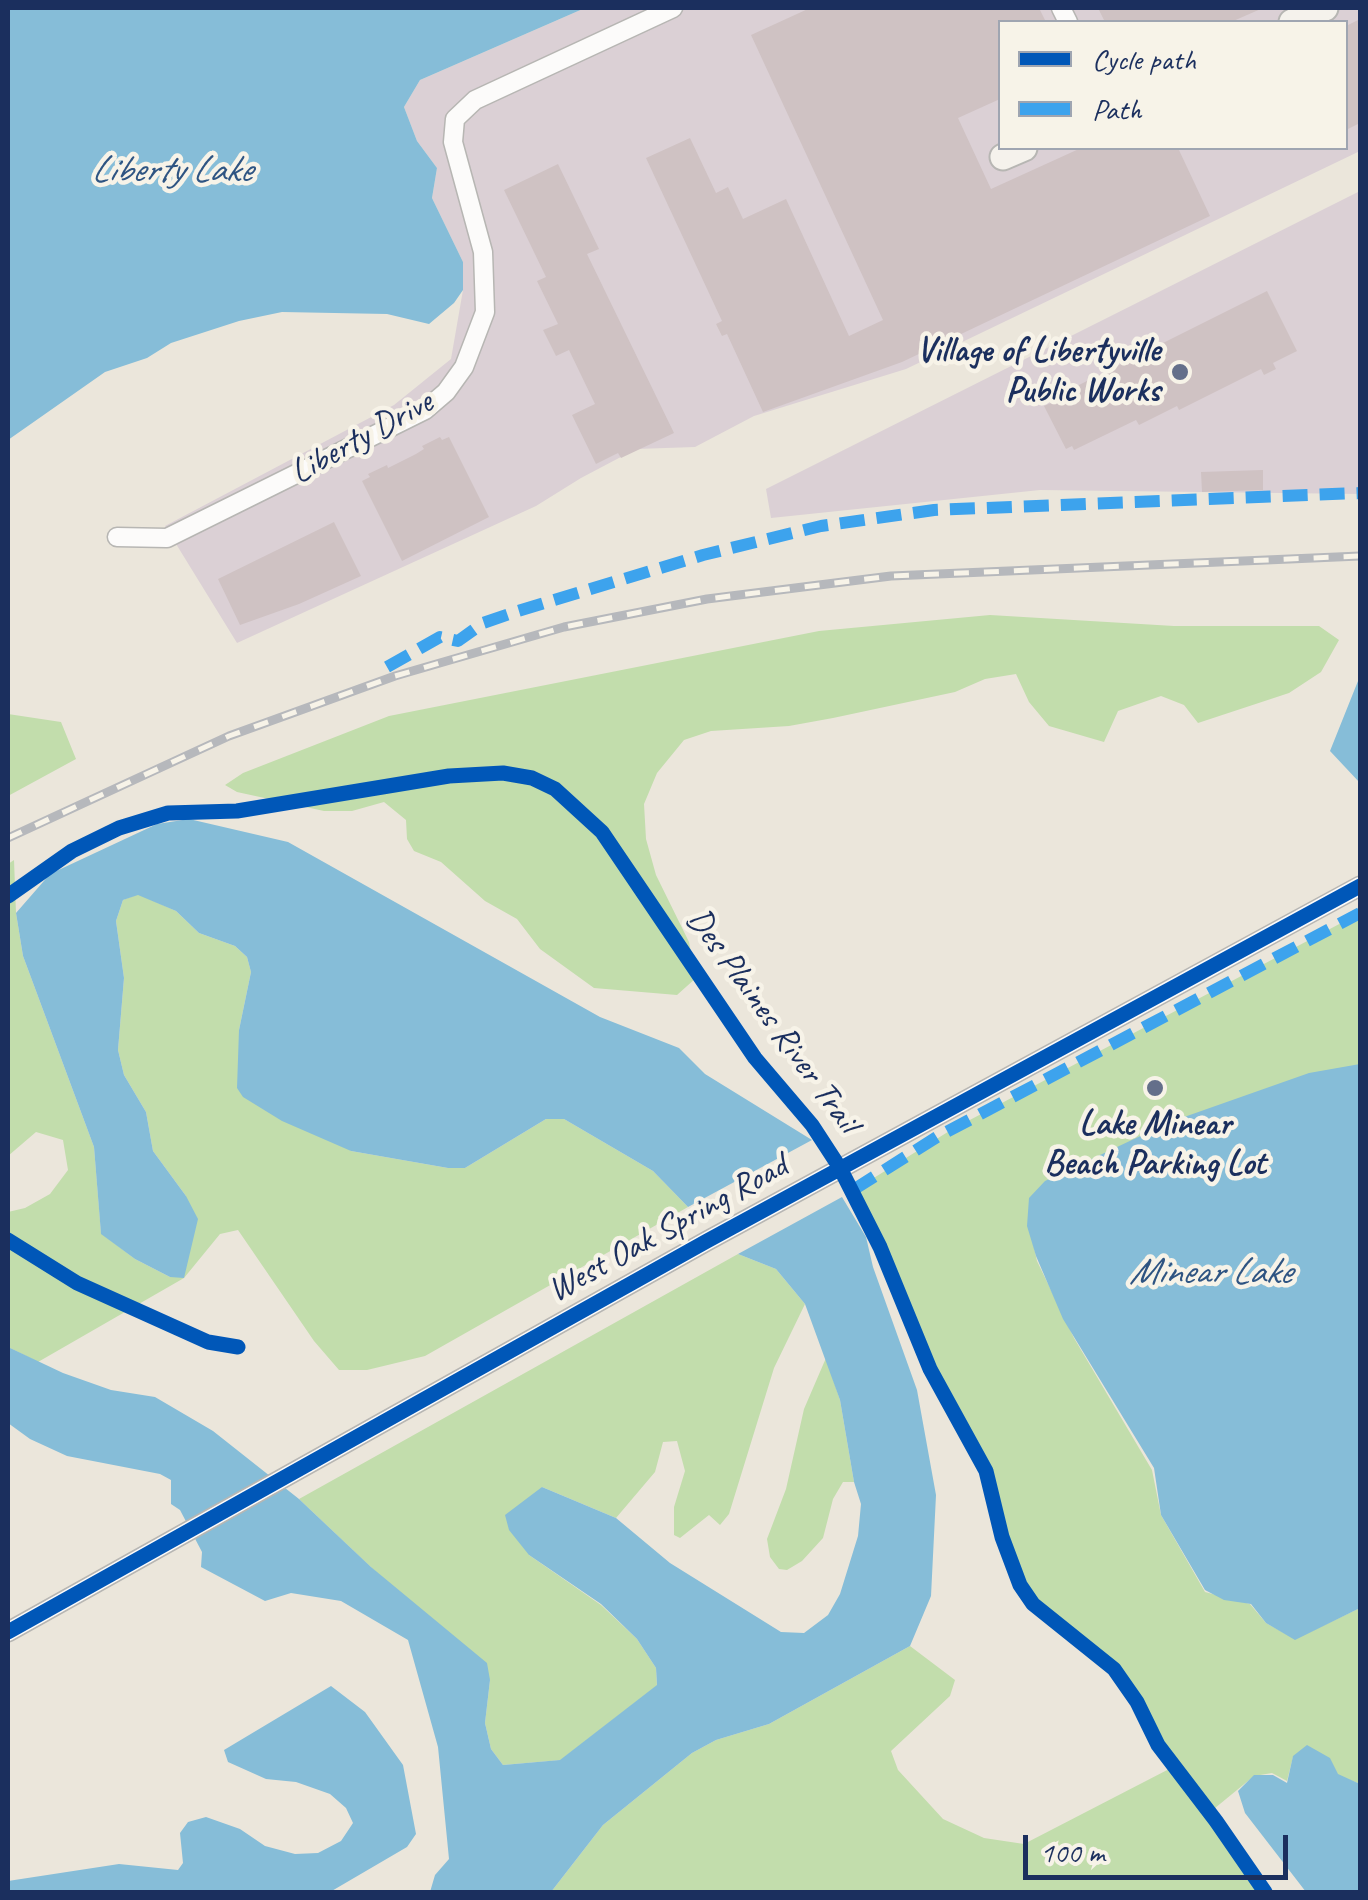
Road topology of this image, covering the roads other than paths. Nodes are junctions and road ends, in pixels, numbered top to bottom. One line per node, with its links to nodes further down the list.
1 (674, 8): 4 (street, Liberty Drive)
2 (1325, 8): 3 (street)
3 (1297, 20)
4 (117, 537)
5 (1360, 886): 6 (street, West Oak Spring Road)
6 (8, 1632)

